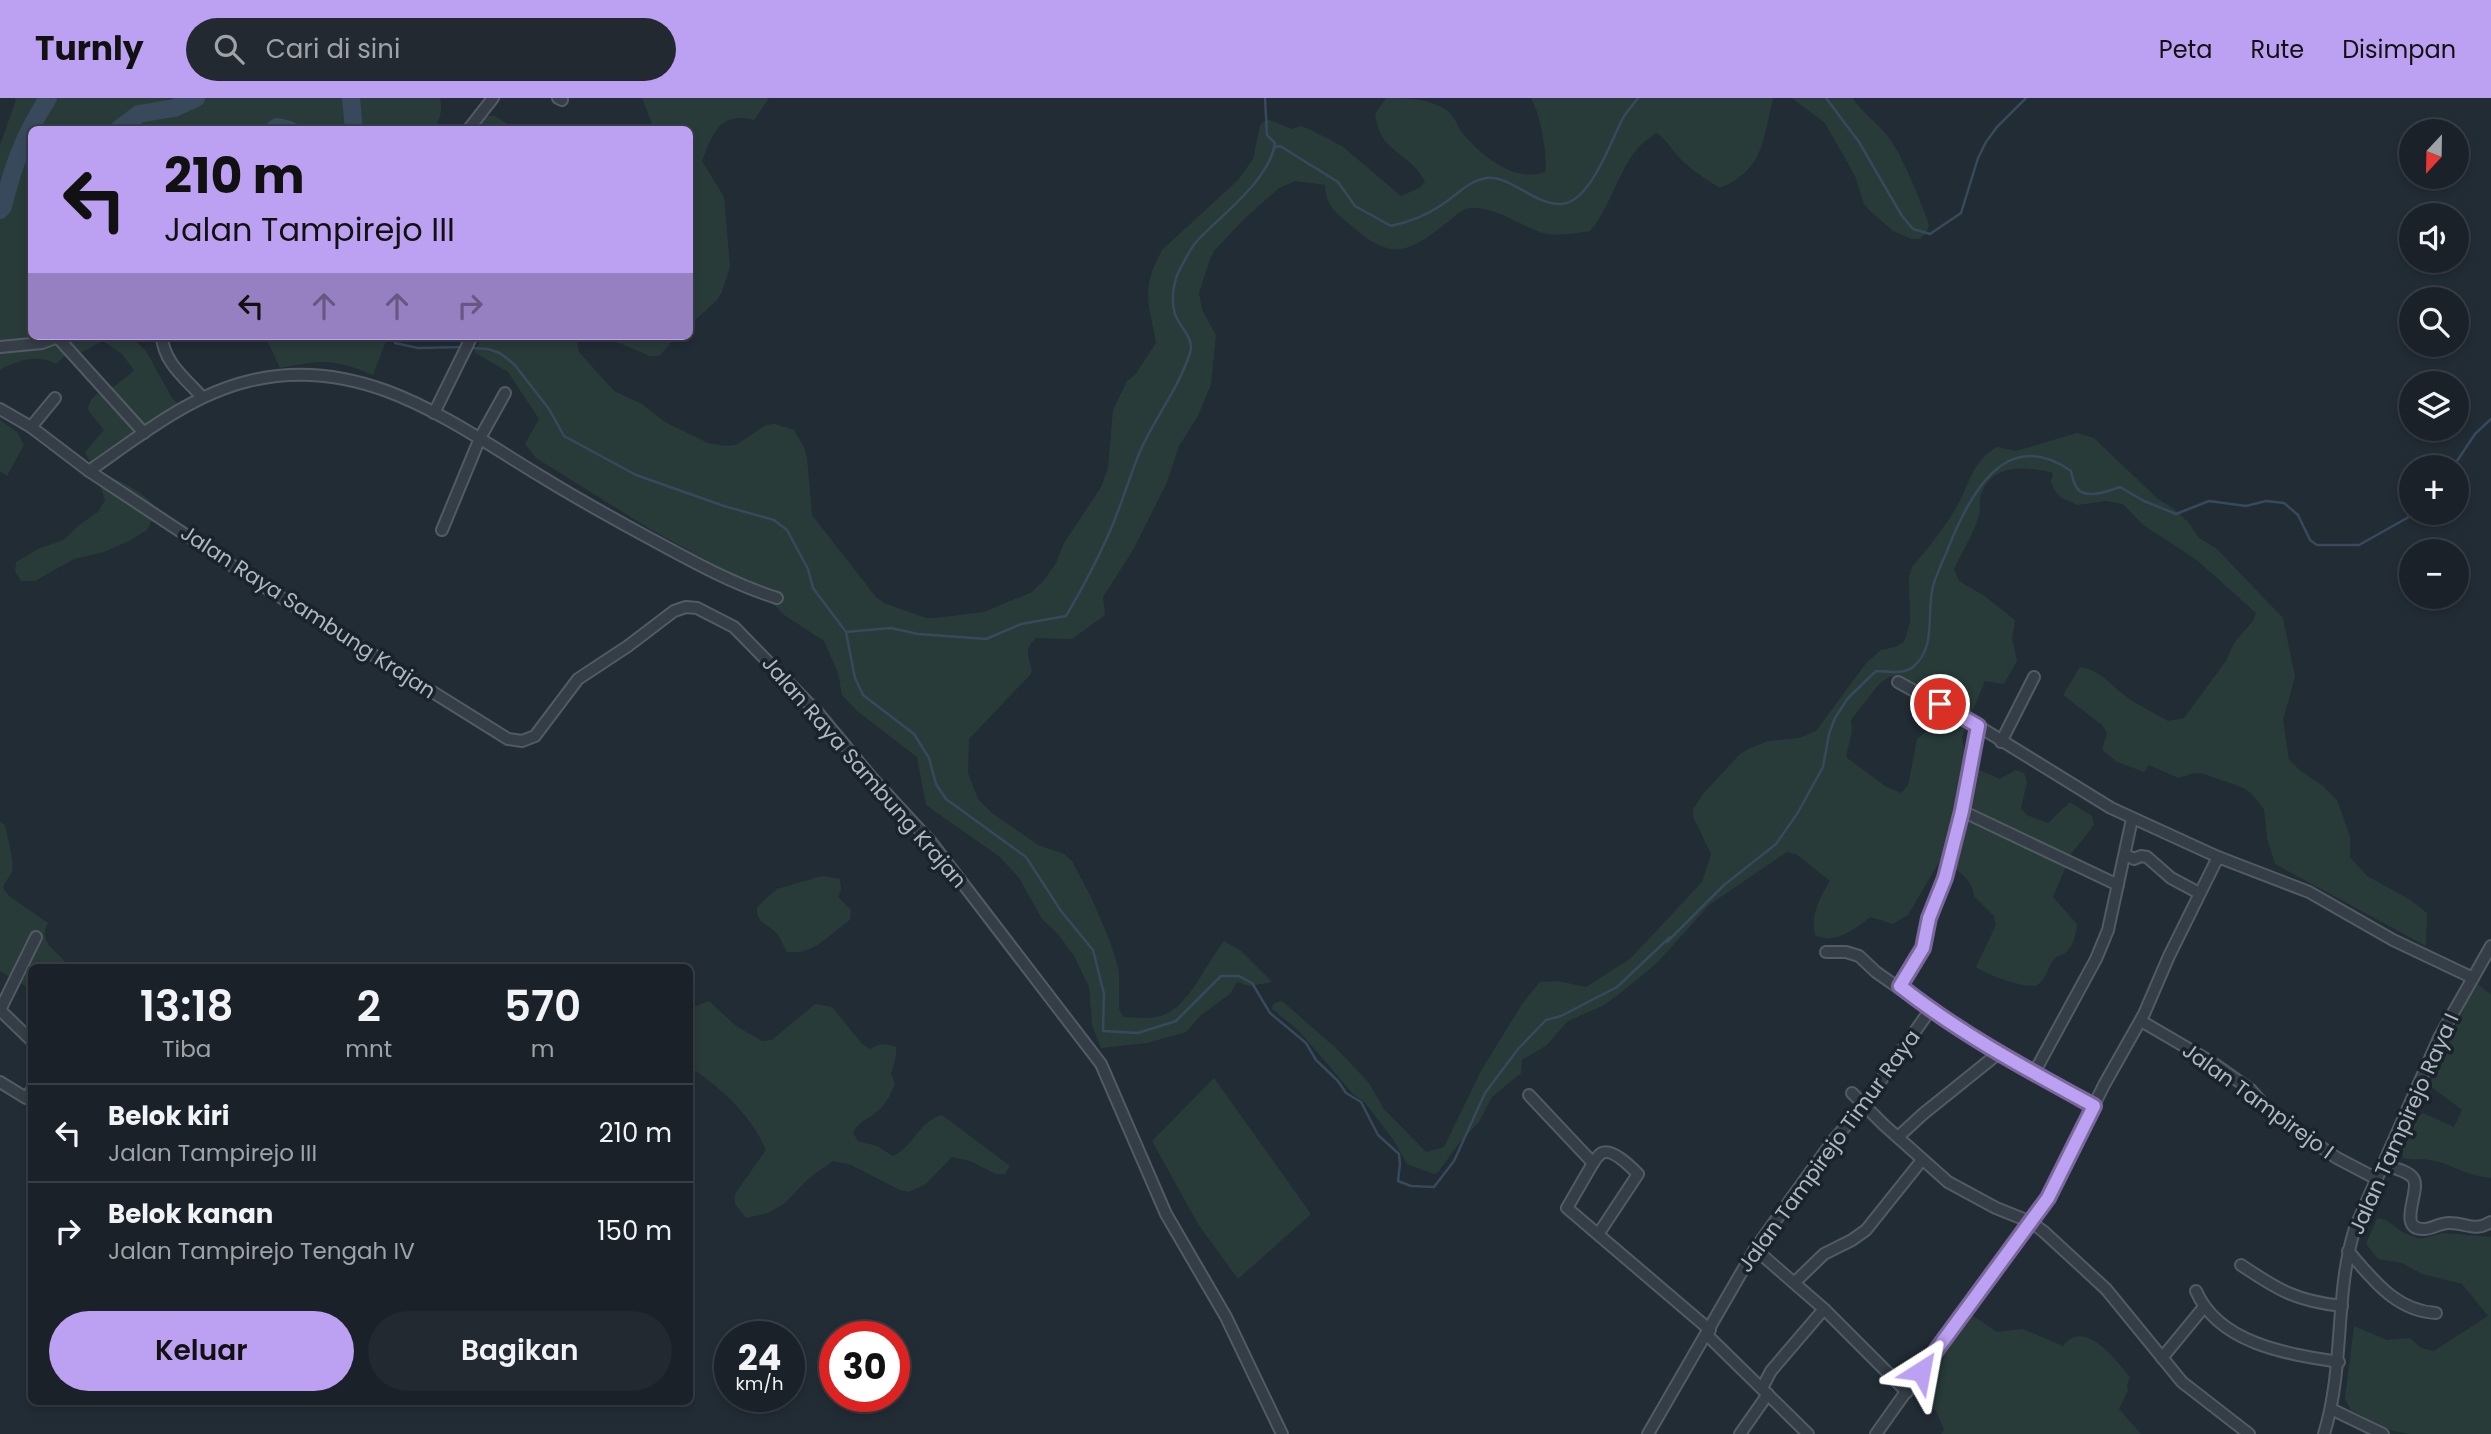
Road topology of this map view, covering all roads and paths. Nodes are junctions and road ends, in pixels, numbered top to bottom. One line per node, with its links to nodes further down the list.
1 (494, 98): 2 (street)
2 (471, 126)
3 (52, 340): 7 (street)
4 (63, 340): 14 (street)
5 (162, 340): 9 (street)
6 (470, 340): 12 (street)
7 (0, 347)
8 (505, 393): 15 (street)
9 (202, 397): 12 (street); 14 (street)
10 (55, 398): 13 (street)
11 (0, 410): 13 (street, Jalan Raya Sambung Krajan)
12 (434, 413): 15 (street)
13 (32, 427): 16 (street, Jalan Raya Sambung Krajan)
14 (144, 433): 16 (street)
15 (480, 438): 17 (street); 18 (street)
16 (89, 471): 68 (street, Jalan Raya Sambung Krajan)
17 (442, 530)
18 (777, 598)
19 (2034, 677): 22 (street)
20 (1898, 682): 21 (street)
21 (1978, 726): 22 (street); 23 (street)
22 (2001, 742): 24 (street)
23 (1962, 811): 27 (street); 33 (street)
24 (2132, 819): 25 (street); 26 (street)
25 (2126, 855): 27 (street); 28 (street)
26 (2218, 857): 28 (street); 32 (street)
27 (2118, 885): 38 (street)
28 (2199, 893): 35 (street)
29 (36, 937): 36 (street)
30 (2491, 946): 32 (street, Jalan Tampirejo Raya I)
31 (1826, 952): 33 (street)
32 (2473, 978): 48 (street, Jalan Tampirejo Raya I)
33 (1900, 986): 34 (street)
34 (1930, 1010): 37 (street); 43 (street, Jalan Tampirejo Timur Raya)
35 (2141, 1021): 44 (street); 49 (street, Jalan Tampirejo I)
36 (28, 1037)
37 (2000, 1052): 38 (street); 45 (street)
38 (2034, 1073): 44 (street)
39 (0, 1082): 41 (street)
40 (1852, 1093): 43 (street)
41 (28, 1095)
42 (1529, 1095): 47 (street)
43 (1863, 1105): 45 (street); 53 (street, Jalan Tampirejo Timur Raya)
44 (2094, 1106): 50 (street)
45 (1898, 1138): 46 (street)
46 (1922, 1160): 50 (street); 56 (street)
47 (1593, 1163): 52 (street); 52 (street)
48 (2384, 1165): 49 (street, Jalan Tampirejo Raya I); 51 (street)
49 (2376, 1179): 54 (street, Jalan Tampirejo Raya I)
50 (2031, 1222): 63 (street); 66 (street)
51 (2491, 1222)
52 (1599, 1233): 62 (street)
53 (1755, 1249): 56 (street); 62 (street, Jalan Tampirejo Timur Raya)
54 (2348, 1251): 58 (street, Jalan Tampirejo Raya I); 61 (street)
55 (2241, 1265): 58 (street)
56 (1795, 1282): 60 (street)
57 (2196, 1291): 59 (street)
58 (2342, 1306): 64 (street, Jalan Tampirejo Raya I)
59 (2204, 1307): 63 (street); 64 (street)
60 (1824, 1309): 65 (street); 66 (street)
61 (2436, 1313)
62 (1708, 1332): 65 (street); 69 (street, Jalan Tampirejo Timur Raya)
63 (2162, 1358): 73 (street)
64 (2339, 1362): 67 (street, Jalan Tampirejo Raya I)
65 (1765, 1391): 70 (street); 71 (street)
66 (1907, 1392): 72 (street)
67 (2331, 1409): 74 (street, Jalan Tampirejo Raya I); 75 (street)
68 (1282, 1434)
69 (1648, 1434)
70 (1740, 1434)
71 (1808, 1434)
72 (1876, 1434)
73 (2249, 1434)
74 (2323, 1434)
75 (2383, 1434)

